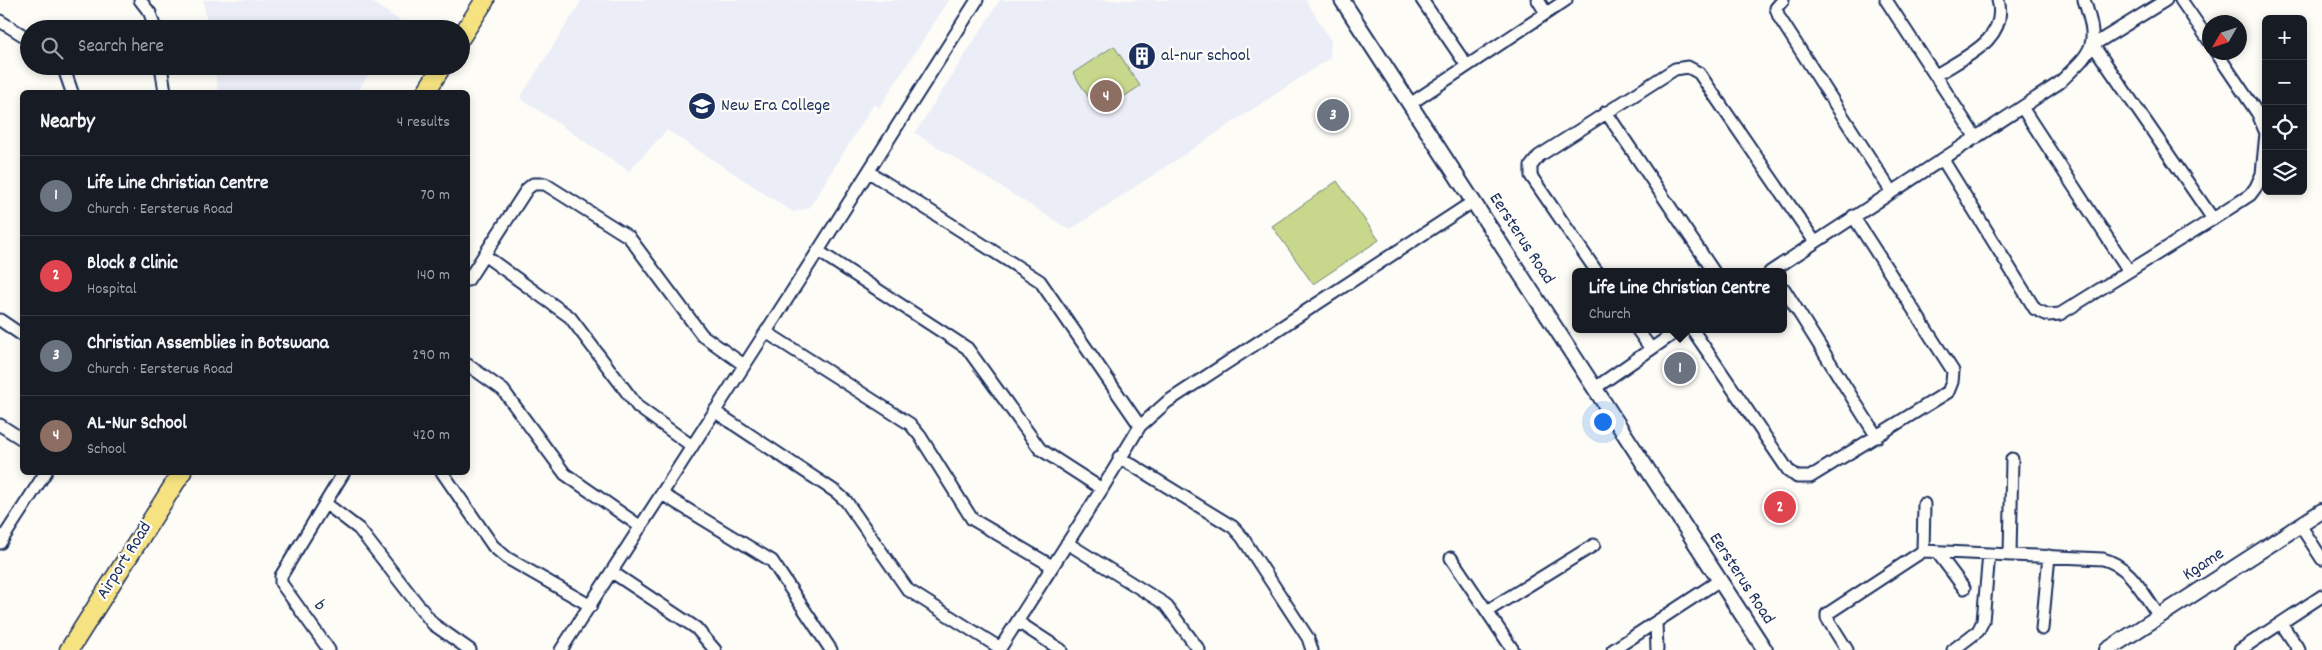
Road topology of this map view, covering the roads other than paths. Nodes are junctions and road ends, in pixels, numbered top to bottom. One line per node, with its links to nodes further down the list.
1 (140, 0): 15 (street)
2 (485, 0): 17 (main road)
3 (977, 0): 35 (street)
4 (1342, 0): 30 (street, Eersterus Road)
5 (1422, 0): 22 (street)
6 (1538, 0): 14 (street)
7 (1566, 0): 14 (street)
8 (1783, 0): 36 (street)
9 (1886, 0): 26 (street)
10 (1998, 0): 26 (street)
11 (2084, 0): 20 (street)
12 (2166, 0): 20 (street)
13 (2181, 0): 18 (street)
14 (1546, 13): 22 (street)
15 (152, 20)
16 (0, 21): 19 (street)
17 (470, 23)
18 (2202, 30)
19 (20, 33)
20 (2093, 45): 31 (street); 39 (street)
21 (2221, 60): 39 (street)
22 (1467, 66): 30 (street)
23 (66, 75): 27 (street)
24 (162, 75): 28 (street)
25 (436, 75): 29 (main road)
26 (1936, 75): 33 (street)
27 (71, 90)
28 (165, 90)
29 (427, 90)
30 (1410, 104): 37 (street, Eersterus Road)
31 (2022, 109): 33 (street); 46 (street)
32 (1606, 112): 40 (street); 43 (street); 44 (street)
33 (1976, 138): 34 (street)
34 (1943, 160): 36 (street); 46 (street)
35 (869, 172): 41 (street); 61 (street)
36 (1891, 191): 38 (street)
37 (1474, 200): 58 (street, Eersterus Road); 61 (street)
38 (1853, 216): 40 (street); 62 (street)
39 (2213, 219): 46 (street)
40 (1815, 242): 45 (street)
41 (818, 252): 50 (street); 71 (street)
42 (484, 255): 47 (street); 56 (street); 64 (street)
43 (1595, 268)
44 (1711, 268)
45 (1776, 268)
46 (2129, 271)
47 (470, 277)
48 (1787, 295): 62 (street)
49 (0, 320): 54 (street)
50 (766, 332): 56 (street); 88 (street)
51 (1640, 333): 55 (street)
52 (1674, 333): 55 (street)
53 (1695, 333): 62 (street)
54 (20, 334)
55 (1651, 349): 58 (street)
56 (744, 364): 59 (street)
57 (470, 366): 77 (street)
58 (1595, 388): 90 (street, Eersterus Road)
59 (714, 411): 64 (street); 100 (street)
60 (0, 425): 63 (street)
61 (1140, 426): 65 (street)
62 (1877, 437)
63 (20, 438)
64 (692, 446): 72 (street)
65 (1119, 458): 71 (street); 109 (street)
66 (2012, 459): 84 (street)
67 (44, 475): 78 (street)
68 (180, 475): 101 (main road, Airport Road)
69 (342, 475): 73 (street)
70 (444, 475): 93 (street)
71 (1102, 489): 79 (street)
72 (662, 494): 77 (street); 106 (street)
73 (325, 503): 102 (street, b); 103 (street)
74 (1924, 504): 81 (street)
75 (2322, 511): 76 (street, Kgame)
76 (2300, 525): 87 (street); 95 (street, Kgame)
77 (641, 527): 89 (street)
78 (0, 543)
79 (1067, 543): 88 (street); 108 (street)
80 (1594, 545): 94 (street)
81 (1923, 551): 82 (street); 114 (street)
82 (1937, 552): 83 (street); 91 (street)
83 (1989, 554): 84 (street); 115 (street)
84 (2010, 555): 85 (street)
85 (2049, 556): 95 (street); 99 (street)
86 (1451, 558): 94 (street)
87 (2322, 559)
88 (1052, 566): 96 (street)
89 (612, 572): 93 (street); 105 (street)
90 (1720, 580): 97 (street); 113 (street, Eersterus Road)
91 (1964, 588)
92 (2322, 596): 98 (street)
93 (591, 606): 104 (street)
94 (1487, 611): 110 (street)
95 (2159, 616): 116 (street, Kgame)
96 (1018, 622): 100 (street); 107 (street)
97 (1656, 622): 111 (street); 112 (street)
98 (2281, 622): 117 (street); 118 (street)
99 (2042, 629)
100 (999, 649)
101 (69, 650)
102 (329, 650)
103 (470, 650)
104 (561, 650)
105 (715, 650)
106 (830, 650)
107 (1061, 650)
108 (1200, 650)
109 (1312, 650)
110 (1513, 650)
111 (1612, 650)
112 (1657, 650)
113 (1765, 650)
114 (1847, 650)
115 (1953, 650)
116 (2107, 650)
117 (2240, 650)
118 (2299, 650)

